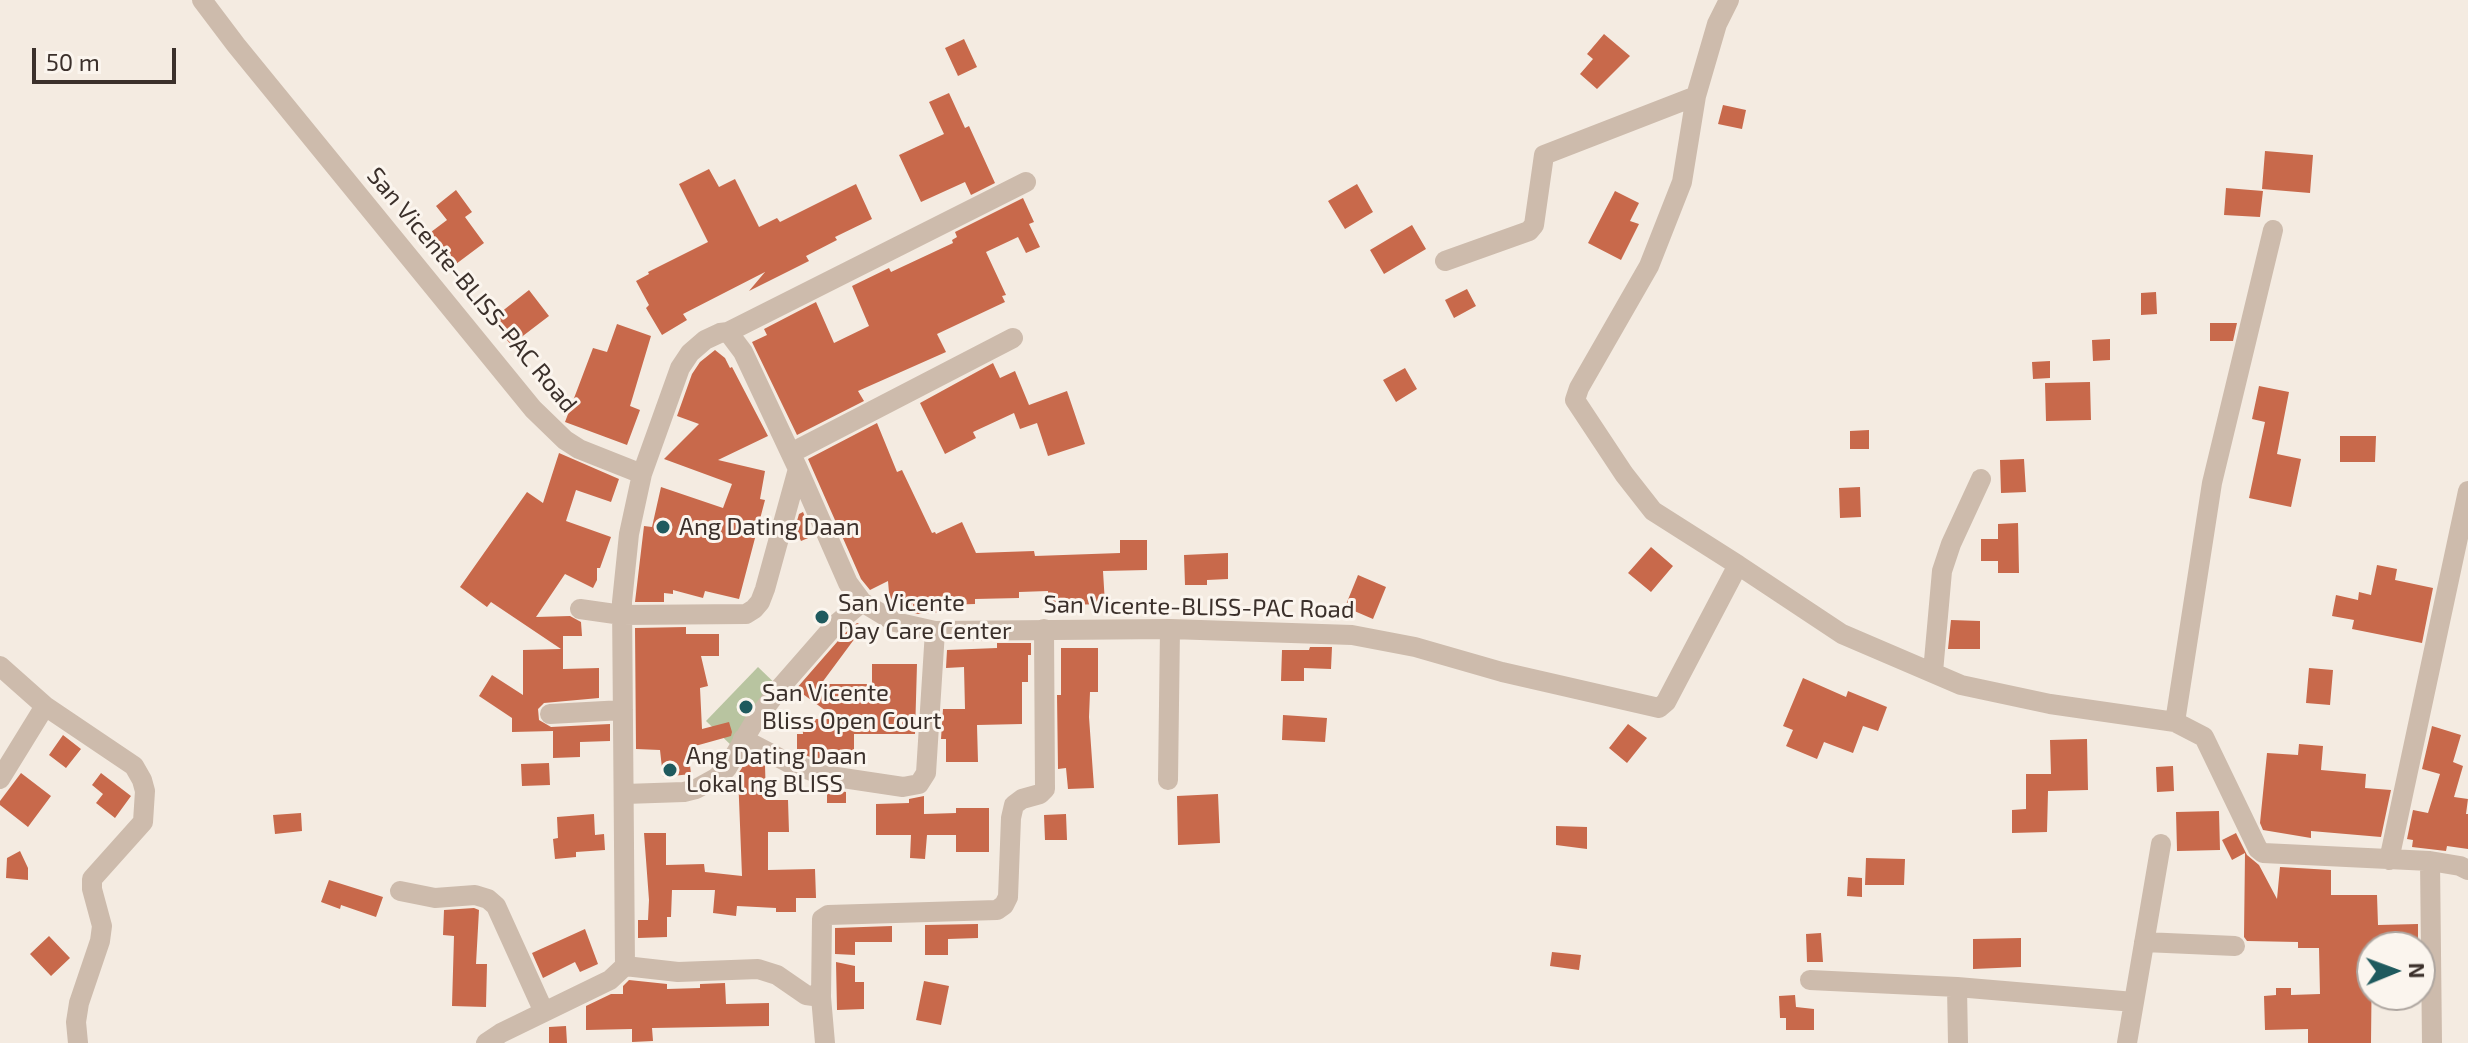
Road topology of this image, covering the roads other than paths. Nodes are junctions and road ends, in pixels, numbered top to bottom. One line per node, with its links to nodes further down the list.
1 (202, 0): 10 (street, San Vicente-BLISS-PAC Road)
2 (1729, 0): 3 (street)
3 (1696, 96): 6 (street); 13 (street)
4 (1026, 182): 7 (street)
5 (2273, 230): 25 (street)
6 (1445, 261)
7 (728, 332): 9 (street, San Vicente-BLISS-PAC Road); 10 (street)
8 (1013, 338): 9 (street)
9 (795, 461): 14 (street, San Vicente-BLISS-PAC Road); 16 (street)
10 (642, 474): 16 (street)
11 (1981, 479): 21 (street)
12 (2468, 491): 31 (street)
13 (1738, 565): 18 (street, San Vicente-BLISS-PAC Road); 21 (street)
14 (862, 602): 19 (street, San Vicente-BLISS-PAC Road); 26 (street)
15 (580, 609): 16 (street)
16 (622, 615): 23 (street)
17 (1044, 629): 18 (street, San Vicente-BLISS-PAC Road); 19 (street, San Vicente-BLISS-PAC Road); 40 (street)
18 (1170, 629): 28 (street)
19 (935, 631): 26 (street)
20 (0, 666): 22 (street)
21 (1933, 672): 25 (street)
22 (45, 706): 27 (street); 43 (street)
23 (623, 710): 24 (street); 29 (street)
24 (550, 714)
25 (2175, 722): 31 (street)
26 (743, 739): 29 (street)
27 (0, 779)
28 (1168, 780)
29 (625, 794): 37 (street)
30 (2161, 844): 35 (street)
31 (2389, 860): 32 (street)
32 (2430, 861): 33 (street); 48 (street)
33 (2465, 866)
34 (400, 891): 42 (street)
35 (2144, 942): 36 (street); 41 (street)
36 (2235, 946)
37 (625, 966): 40 (street); 42 (street)
38 (1810, 980): 39 (street)
39 (1957, 987): 41 (street); 46 (street)
40 (821, 997): 45 (street)
41 (2134, 1002): 47 (street)
42 (544, 1012): 44 (street)
43 (78, 1043)
44 (486, 1043)
45 (825, 1043)
46 (1958, 1043)
47 (2127, 1043)
48 (2432, 1043)

